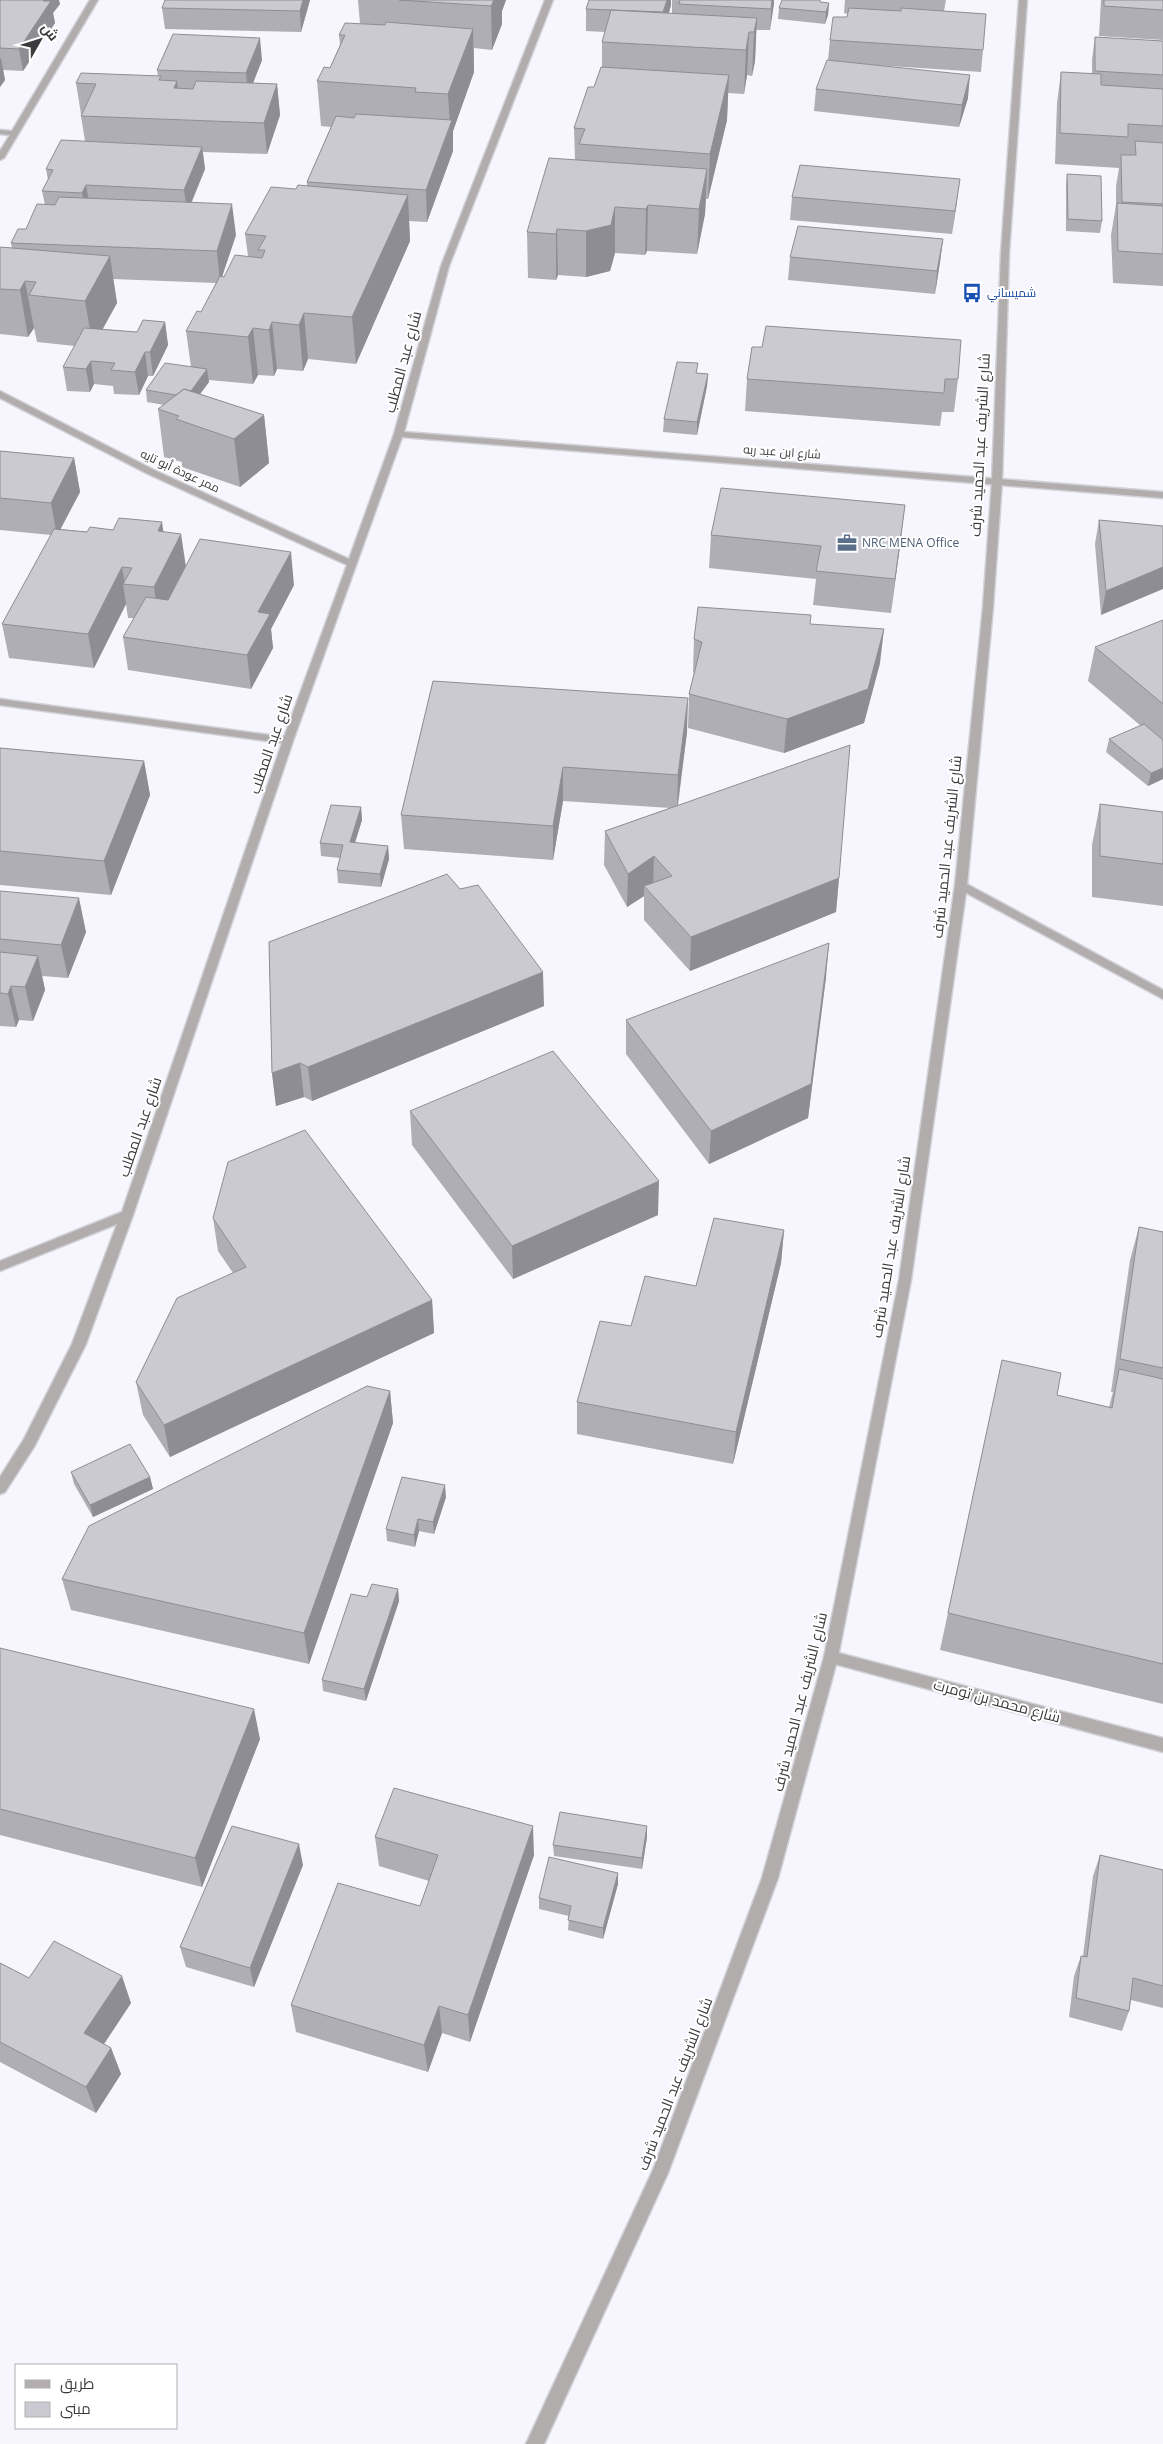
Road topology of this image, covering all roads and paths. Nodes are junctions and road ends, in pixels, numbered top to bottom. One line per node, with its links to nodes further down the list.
1 (94, 0): 5 (street)
2 (549, 0): 8 (street, شارع عبد المطلب)
3 (1023, 0): 9 (street, شارع الشريف عبد الحميد شرف)
4 (0, 132): 5 (street)
5 (15, 133): 6 (street)
6 (0, 158)
7 (0, 394): 11 (street, ممر عودة أبو تايه)
8 (399, 434): 9 (street, شارع ابن عبد ربه); 11 (street, شارع عبد المطلب)
9 (996, 481): 10 (street, شارع ابن عبد ربه); 14 (street, شارع الشريف عبد الحميد شرف)
10 (1163, 495)
11 (352, 564): 13 (street, شارع عبد المطلب)
12 (0, 702): 13 (street)
13 (288, 741): 16 (street, شارع عبد المطلب)
14 (961, 885): 15 (street); 19 (street, شارع الشريف عبد الحميد شرف)
15 (1163, 995)
16 (126, 1215): 17 (street); 18 (street, شارع عبد المطلب)
17 (0, 1266)
18 (0, 1488)
19 (831, 1657): 20 (street, شارع محمد بن تومرت); 21 (street, شارع الشريف عبد الحميد شرف)
20 (1163, 1745)
21 (535, 2444)

